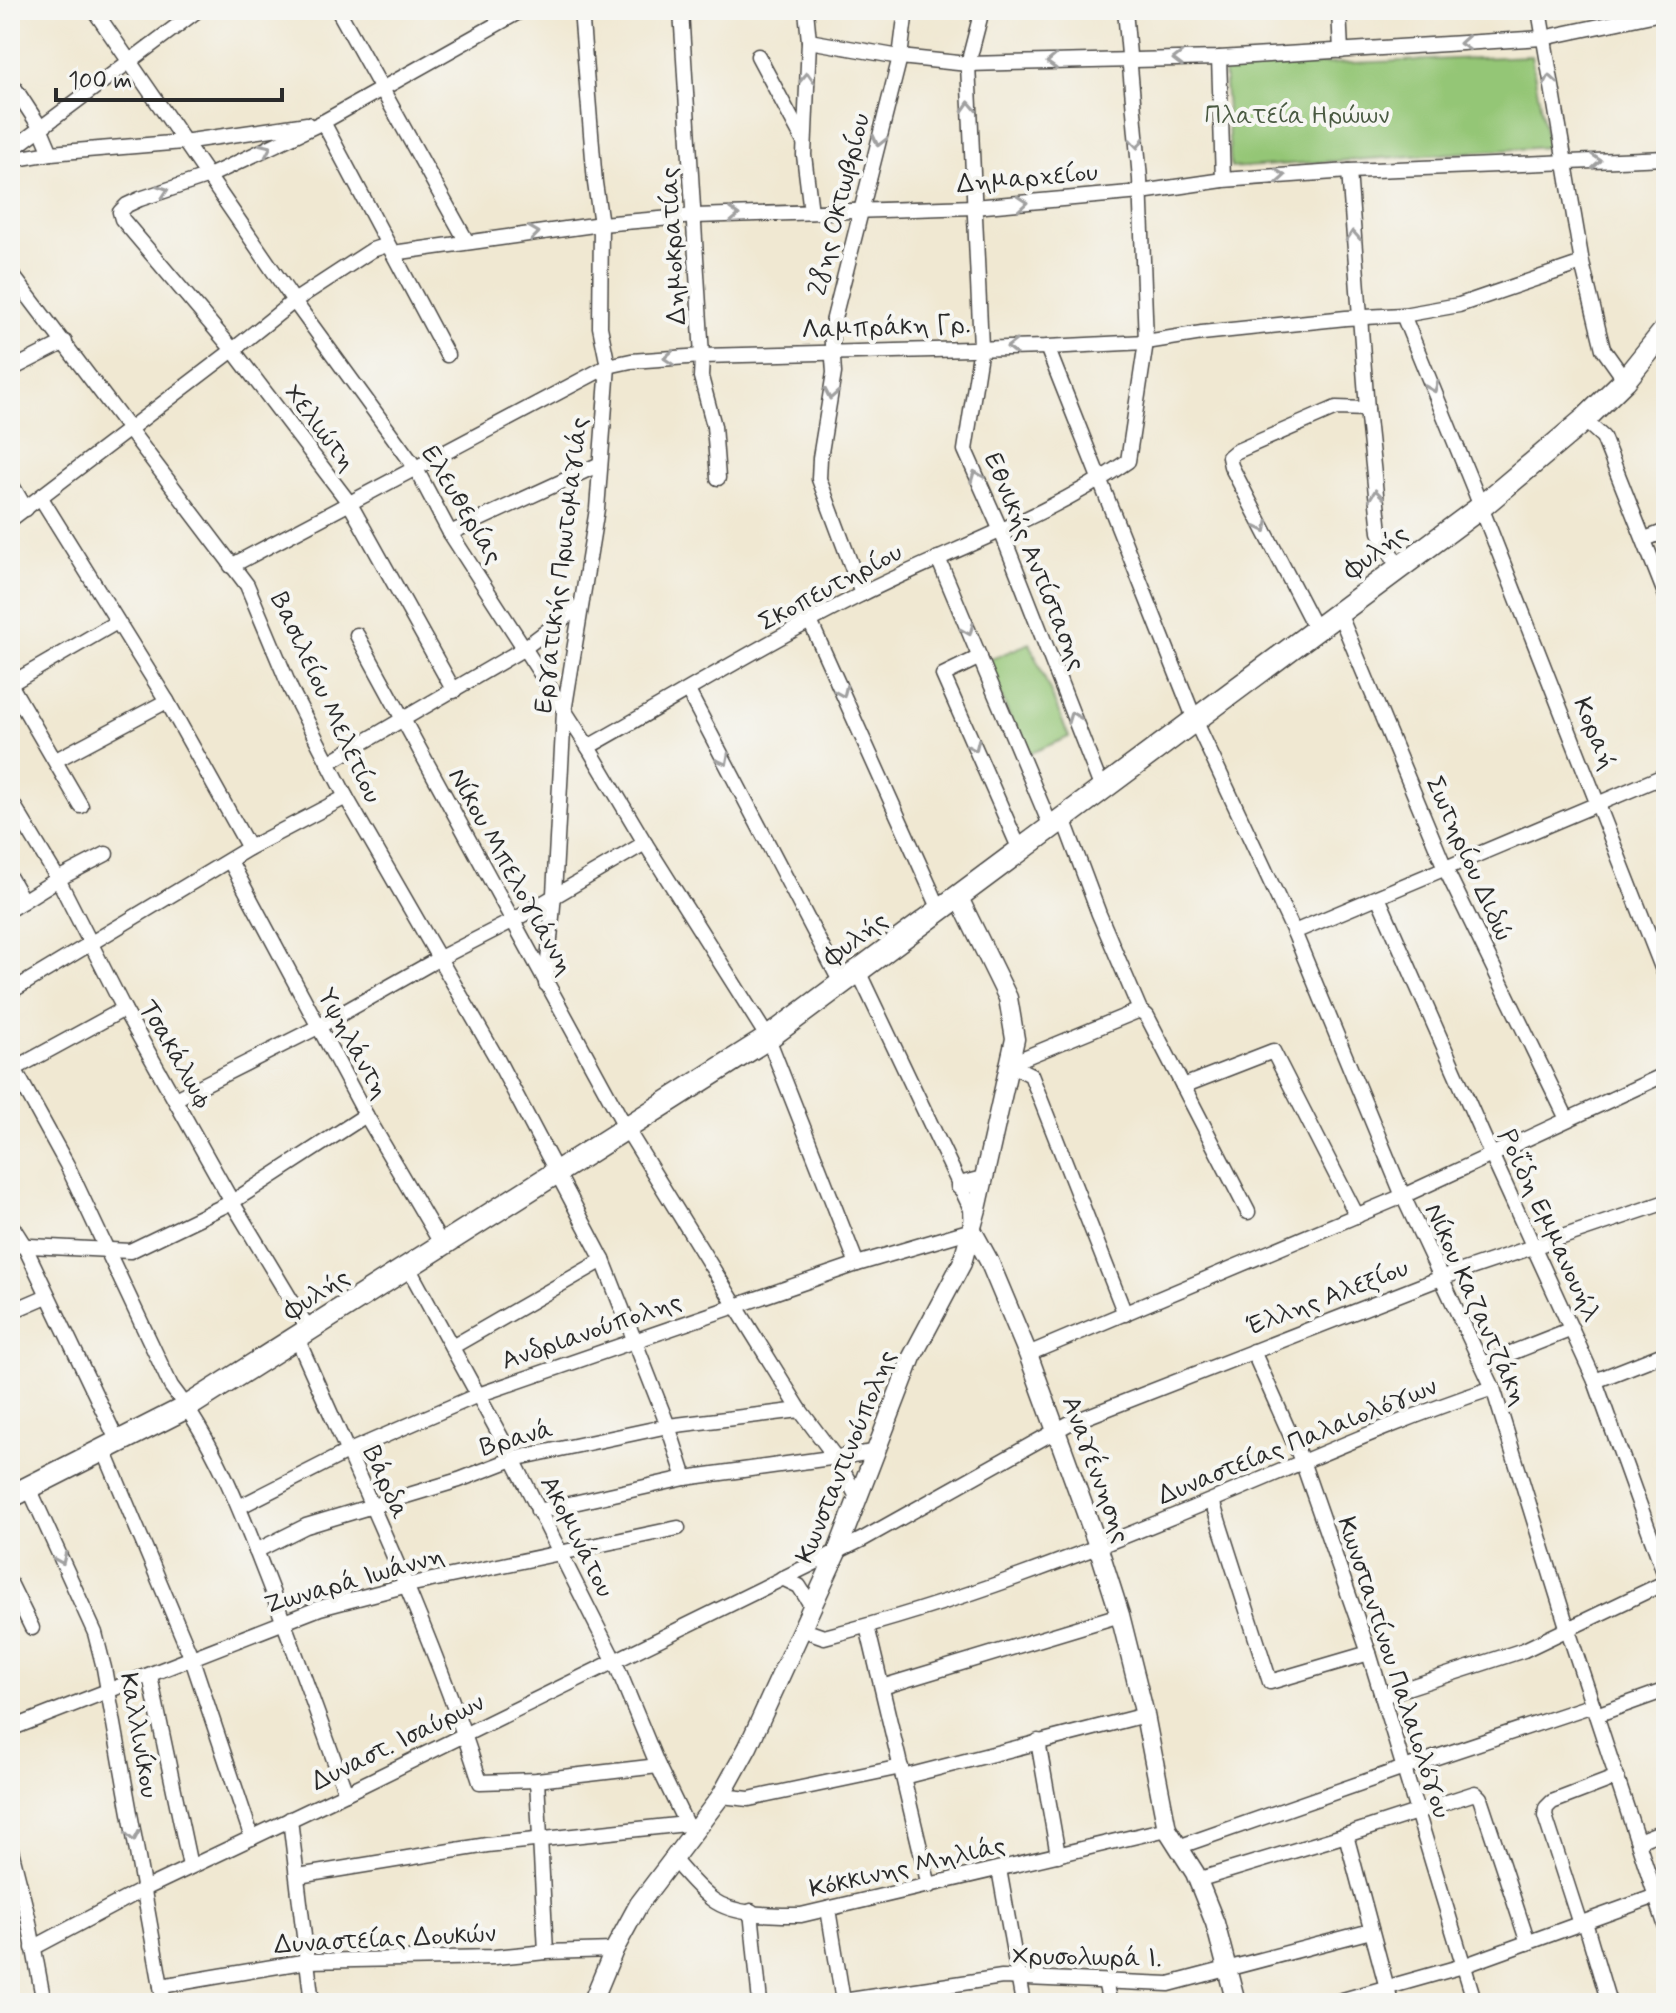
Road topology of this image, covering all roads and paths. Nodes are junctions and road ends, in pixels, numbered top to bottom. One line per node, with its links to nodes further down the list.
1 (94, 10): 22 (street, Ελευθερίας)
2 (198, 10): 22 (street)
3 (338, 10): 25 (street)
4 (522, 10): 14 (street)
5 (581, 10): 43 (street, Εργατικής Πρωτομαγιάς)
6 (681, 10): 42 (street, Δημοκρατίας)
7 (806, 10): 16 (street)
8 (906, 10): 19 (street, 28ης Οκτωβρίου)
9 (982, 10): 23 (street, Εθνικής Αντίστασης)
10 (1125, 10): 21 (street, Σκοπευτηρίου)
11 (1339, 10): 17 (street)
12 (1539, 10): 15 (street)
13 (1666, 12): 15 (street)
14 (495, 16): 25 (street)
15 (1543, 38): 17 (street, one-way to 17); 34 (street, one-way to 15)
16 (809, 41): 19 (street); 29 (street, one-way to 16)
17 (1341, 51): 20 (street)
18 (758, 56): 29 (street)
19 (900, 57): 23 (street); 40 (street, 28ης Οκτωβρίου, one-way to 40)
20 (1219, 58): 21 (street, one-way to 21); 37 (street)
21 (1130, 60): 23 (street, one-way to 23); 38 (street, Σκοπευτηρίου, one-way to 38)
22 (131, 62): 27 (street); 28 (street, Ελευθερίας)
23 (968, 64): 39 (street, Εθνικής Αντίστασης, one-way to 23)
24 (10, 81): 27 (street)
25 (381, 88): 26 (street); 44 (street)
26 (323, 122): 28 (street); 36 (street, one-way to 26); 45 (street)
27 (40, 127): 30 (street); 31 (street)
28 (183, 142): 31 (street); 36 (street, Ελευθερίας)
29 (804, 142): 41 (street)
30 (10, 151)
31 (51, 153): 33 (street)
32 (1666, 158): 34 (street, Δημαρχείου, one-way to 32)
33 (10, 160)
34 (1564, 163): 35 (street, Δημαρχείου); 46 (street)
35 (1349, 171): 37 (street, Δημαρχείου, one-way to 35); 51 (street, one-way to 35)
36 (209, 176): 49 (street, Ελευθερίας); 57 (street, Χελιώτη, one-way to 36)
37 (1223, 180): 38 (street, Δημαρχείου)
38 (1141, 192): 39 (street, Δημαρχείου, one-way to 38); 54 (street, Σκοπευτηρίου)
39 (974, 207): 40 (street, Δημαρχείου); 55 (street, Εθνικής Αντίστασης)
40 (862, 211): 41 (street, Δημαρχείου); 58 (street, 28ης Οκτωβρίου)
41 (811, 212): 42 (street, Δημαρχείου, one-way to 41)
42 (695, 216): 43 (street, Δημαρχείου); 60 (street, Δημοκρατίας)
43 (601, 224): 44 (street, Δημαρχείου, one-way to 43); 61 (street, Εργατικής Πρωτομαγιάς)
44 (467, 242): 45 (street, Δημαρχείου)
45 (390, 249): 49 (street, Δημαρχείου); 59 (street)
46 (1582, 263): 50 (street, Λαμπράκη Γρ.); 63 (street)
47 (10, 272): 48 (street, Βασιλείου Μελετίου)
48 (16, 293): 53 (street, Βασιλείου Μελετίου)
49 (294, 301): 57 (street, Δημαρχείου); 68 (street, Ελευθερίας)
50 (1403, 315): 51 (street, Λαμπράκη Γρ.); 74 (street, Κοραή, one-way to 74)
51 (1359, 317): 54 (street, Λαμπράκη Γρ.); 64 (street)
52 (1666, 329): 63 (main road, Φυλής)
53 (65, 342): 62 (street); 66 (street, Βασιλείου Μελετίου)
54 (1146, 342): 56 (street, Λαμπράκη Γρ.); 70 (street, Σκοπευτηρίου)
55 (981, 347): 56 (street, Λαμπράκη Γρ., one-way to 55); 58 (street, Λαμπράκη Γρ.); 77 (street, Εθνικής Αντίστασης, one-way to 55)
56 (1047, 347): 70 (street, Νίκου Καζαντζάκη)
57 (233, 350): 66 (street, Δημαρχείου); 73 (street, Χελιώτη)
58 (832, 351): 60 (street, Λαμπράκη Γρ.); 84 (street, 28ης Οκτωβρίου, one-way to 84)
59 (447, 355)
60 (702, 356): 61 (street, Λαμπράκη Γρ., one-way to 61); 69 (street, Δημοκρατίας)
61 (608, 366): 67 (street, Εργατικής Πρωτομαγιάς); 68 (street, Λαμπράκη Γρ.)
62 (10, 370)
63 (1625, 380): 65 (main road, Φυλής)
64 (1367, 409): 83 (street, one-way to 64); 90 (street, one-way to 90)
65 (1584, 420): 74 (main road, Φυλής); 80 (street)
66 (130, 429): 72 (street, Δημαρχείου); 82 (street, Βασιλείου Μελετίου)
67 (600, 464): 79 (street); 86 (street, Εργατικής Πρωτομαγιάς)
68 (415, 467): 73 (street, Λαμπράκη Γρ.); 79 (street, Ελευθερίας)
69 (718, 478)
70 (1099, 480): 77 (street, Σκοπευτηρίου); 99 (street, Νίκου Καζαντζάκη)
71 (10, 482): 75 (street)
72 (41, 498): 75 (street, Δημαρχείου); 89 (street)
73 (350, 504): 82 (street, Λαμπράκη Γρ.); 95 (street, Χελιώτη)
74 (1481, 507): 83 (main road, Φυλής); 108 (street, Κοραή)
75 (26, 509): 76 (street, Δημαρχείου)
76 (10, 520)
77 (1001, 531): 81 (street, Σκοπευτηρίου); 105 (street, Εθνικής Αντίστασης, one-way to 77)
78 (1666, 531): 80 (street)
79 (450, 533): 92 (street, Ελευθερίας)
80 (1645, 539): 85 (street)
81 (938, 558): 84 (street, Σκοπευτηρίου); 93 (street, one-way to 93)
82 (231, 566): 103 (street, Βασιλείου Μελετίου)
83 (1398, 568): 87 (main road, Φυλής)
84 (862, 594): 88 (street, Σκοπευτηρίου)
85 (1666, 596)
86 (581, 605): 92 (street); 98 (street, Εργατικής Πρωτομαγιάς)
87 (1339, 613): 90 (main road, Φυλής); 116 (street, Σωτηρίου Διδώ)
88 (810, 621): 96 (street, Σκοπευτηρίου); 121 (street, one-way to 121)
89 (117, 622): 94 (street); 97 (street)
90 (1316, 630): 99 (main road, Φυλής)
91 (357, 635): 100 (street, Νίκου Μπελογιάννη)
92 (523, 649): 95 (street); 98 (street, Ελευθερίας)
93 (980, 657): 110 (street); 113 (street, one-way to 113)
94 (10, 684): 102 (street)
95 (454, 691): 100 (street)
96 (688, 691): 101 (street, Σκοπευτηρίου); 127 (street, Αναγέννησης, one-way to 127)
97 (167, 701): 102 (street); 112 (street)
98 (564, 712): 101 (street, Ελευθερίας); 119 (street, Εργατικής Πρωτομαγιάς)
99 (1195, 720): 105 (main road, Φυλής); 124 (street, Νίκου Καζαντζάκη)
100 (402, 721): 103 (street); 123 (street, Νίκου Μπελογιάννη)
101 (588, 747): 111 (street, Ελευθερίας)
102 (56, 760): 109 (street)
103 (328, 763): 106 (street, Βασιλείου Μελετίου)
104 (1666, 775): 108 (street)
105 (1102, 789): 110 (main road, Φυλής)
106 (346, 797): 112 (street); 126 (street, Βασιλείου Μελετίου)
107 (10, 799): 118 (street, Τσακάλωφ)
108 (1598, 803): 116 (street); 128 (street, Κοραή)
109 (81, 806)
110 (1057, 823): 113 (main road, Φυλής); 132 (street)
111 (645, 843): 119 (street); 134 (street, Ελευθερίας)
112 (249, 848): 115 (street)
113 (1020, 850): 121 (main road, Φυλής)
114 (106, 854): 118 (street)
115 (230, 861): 125 (street); 133 (street, Υψηλάντη)
116 (1445, 868): 120 (street); 141 (street, Σωτηρίου Διδώ)
117 (10, 878): 122 (street)
118 (58, 879): 122 (street); 125 (street, Τσακάλωφ)
119 (554, 894): 123 (street); 129 (street, Εργατικής Πρωτομαγιάς)
120 (1378, 897): 124 (street); 143 (street, Ροΐδη Εμμανουήλ)
121 (949, 903): 127 (main road, Φυλής); 135 (street, Κωνσταντινούπολης)
122 (17, 905)
123 (514, 920): 126 (street); 129 (street, Νίκου Μπελογιάννη)
124 (1294, 932): 147 (street, Νίκου Καζαντζάκη)
125 (89, 944): 130 (street); 131 (street, Τσακάλωφ)
126 (438, 959): 133 (street); 144 (street, Βασιλείου Μελετίου)
127 (849, 977): 134 (main road, Φυλής); 146 (street, Αναγέννησης)
128 (1666, 978)
129 (546, 984): 142 (street, Νίκου Μπελογιάννη)
130 (10, 992)
131 (124, 1009): 136 (street); 139 (street, Τσακάλωφ)
132 (1140, 1010): 135 (street); 138 (street)
133 (318, 1027): 139 (street); 140 (street, Υψηλάντη)
134 (768, 1038): 142 (main road, Φυλής); 159 (street, Ελευθερίας)
135 (1009, 1064): 145 (street, Κωνσταντινούπολης); 165 (street)
136 (12, 1065): 157 (street)
137 (1666, 1074): 141 (street)
138 (1183, 1086): 150 (street); 151 (street)
139 (175, 1099): 148 (street, Τσακάλωφ)
140 (366, 1115): 148 (street); 155 (street, Υψηλάντη)
141 (1567, 1119): 143 (street)
142 (626, 1128): 144 (main road, Φυλής); 163 (street, Νίκου Μπελογιάννη)
143 (1492, 1156): 147 (street); 156 (street, Ροΐδη Εμμανουήλ)
144 (558, 1172): 155 (main road, Φυλής); 158 (street, Βασιλείου Μελετίου)
145 (983, 1180): 146 (street); 153 (street, Κωνσταντινούπολης)
146 (960, 1186): 153 (street, Αναγέννησης)
147 (1403, 1196): 151 (street); 161 (street, Νίκου Καζαντζάκη)
148 (232, 1202): 157 (street); 167 (street, Τσακάλωφ)
149 (1666, 1202): 156 (street, Έλλης Αλεξίου)
150 (1248, 1212)
151 (1357, 1216): 165 (street)
152 (10, 1223): 154 (street)
153 (972, 1230): 159 (street, Ανδριανούπολης); 172 (street, Αναγέννησης); 183 (street, Κωνσταντινούπολης)
154 (17, 1245): 157 (street); 162 (street)
155 (442, 1245): 160 (main road, Φυλής)
156 (1534, 1246): 161 (street, Έλλης Αλεξίου); 166 (street, Ροΐδη Εμμανουήλ)
157 (105, 1249): 177 (street)
158 (603, 1260): 168 (street, Βασιλείου Μελετίου); 169 (street)
159 (857, 1264): 163 (street, Ανδριανούπολης)
160 (408, 1267): 167 (main road, Φυλής); 169 (street, Ακομινάτου)
161 (1441, 1278): 170 (street, Έλλης Αλεξίου); 173 (street, Νίκου Καζαντζάκη)
162 (47, 1296): 164 (street); 181 (street)
163 (737, 1305): 168 (street, Ανδριανούπολης); 178 (street, Νίκου Μπελογιάννη)
164 (10, 1312)
165 (1125, 1314): 172 (street)
166 (1572, 1329): 173 (street); 174 (street, Ροΐδη Εμμανουήλ)
167 (303, 1334): 177 (main road, Φυλής); 182 (street, Βάρδα)
168 (634, 1340): 176 (street, Ανδριανούπολης); 179 (street, Βασιλείου Μελετίου)
169 (452, 1347): 176 (street, Ακομινάτου)
170 (1253, 1351): 180 (street, Έλλης Αλεξίου); 186 (street, Κωνσταντίνου Παλαιολόγου)
171 (1666, 1353): 174 (street)
172 (1028, 1354): 180 (street, Αναγέννησης)
173 (1483, 1364): 175 (street, Νίκου Καζαντζάκη)
174 (1595, 1381): 200 (street, Ροΐδη Εμμανουήλ)
175 (1493, 1388): 186 (street, Δυναστείας Παλαιολόγων); 209 (street, Νίκου Καζαντζάκη)
176 (478, 1395): 182 (street, Ανδριανούπολης); 185 (street, Ακομινάτου)
177 (187, 1407): 181 (main road, Φυλής); 192 (street)
178 (800, 1410): 179 (street, Βρανά); 184 (street, Νίκου Μπελογιάννη)
179 (668, 1426): 185 (street, Βρανά); 187 (street, Βασιλείου Μελετίου)
180 (1055, 1431): 195 (street, Αναγέννησης); 198 (street, Έλλης Αλεξίου)
181 (111, 1446): 188 (main road, Φυλής); 211 (street)
182 (347, 1452): 191 (street, Βάρδα); 192 (street, Ανδριανούπολης)
183 (874, 1452): 184 (street); 189 (street, Κωνσταντινούπολης)
184 (836, 1458): 187 (street); 189 (street, Νίκου Μπελογιάννη)
185 (513, 1459): 191 (street, Βρανά); 193 (street, Ακομινάτου)
186 (1302, 1461): 190 (street, Δυναστείας Παλαιολόγων); 210 (street, Κωνσταντίνου Παλαιολόγου)
187 (685, 1478): 193 (street)
188 (20, 1492): 215 (street, Καλλινίκου, one-way to 215)
189 (857, 1497): 198 (street, Κωνσταντινούπολης)
190 (1212, 1501): 195 (street, Δυναστείας Παλαιολόγων); 210 (street)
191 (372, 1506): 196 (street, Βρανά); 202 (street, Βάρδα)
192 (239, 1507): 196 (street)
193 (538, 1511): 197 (street, Ακομινάτου)
194 (678, 1528): 197 (street, Ζωναρά Ιωάννη)
195 (1098, 1546): 204 (street, Αναγέννησης); 206 (street, Δυναστείας Παλαιολόγων)
196 (256, 1551): 205 (street)
197 (558, 1552): 202 (street, Ζωναρά Ιωάννη); 212 (street, Ακομινάτου)
198 (837, 1552): 199 (street, Δυναστ. Ισαύρων); 203 (street, Κωνσταντινούπολης)
199 (782, 1578): 203 (street); 212 (street, Δυναστ. Ισαύρων)
200 (1666, 1580): 209 (street)
201 (10, 1583): 207 (street)
202 (408, 1585): 205 (street, Ζωναρά Ιωάννη); 221 (street, Βάρδα)
203 (811, 1605): 208 (street, Κωνσταντινούπολης)
204 (1120, 1615): 214 (street); 219 (street, Αναγέννησης)
205 (283, 1621): 211 (street, Ζωναρά Ιωάννη); 228 (street)
206 (867, 1626): 208 (street, Δυναστείας Παλαιολόγων); 214 (street)
207 (32, 1628)
208 (801, 1629): 229 (street, Κωνσταντινούπολης)
209 (1568, 1630): 217 (street); 218 (street, Νίκου Καζαντζάκη)
210 (1369, 1653): 217 (street, Κωνσταντίνου Παλαιολόγου)
211 (192, 1659): 213 (street, Ζωναρά Ιωάννη); 236 (street)
212 (615, 1662): 221 (street, Δυναστ. Ισαύρων); 223 (street, Ακομινάτου)
213 (150, 1676): 215 (street, Ζωναρά Ιωάννη); 243 (street)
214 (882, 1687): 225 (street)
215 (108, 1690): 220 (street, Ζωναρά Ιωάννη); 248 (street, Καλλινίκου, one-way to 248)
216 (1666, 1690): 218 (street)
217 (1382, 1696): 224 (street, Κωνσταντίνου Παλαιολόγου)
218 (1594, 1710): 224 (street); 226 (street, Νίκου Καζαντζάκη)
219 (1145, 1715): 222 (street); 233 (street, Αναγέννησης)
220 (10, 1729)
221 (466, 1734): 227 (street, Βάρδα); 228 (street, Δυναστ. Ισαύρων)
222 (1038, 1741): 225 (street); 241 (street)
223 (658, 1766): 227 (street); 232 (street, Ακομινάτου)
224 (1404, 1768): 230 (street, Κωνσταντίνου Παλαιολόγου); 240 (street)
225 (902, 1772): 229 (street); 247 (street)
226 (1617, 1777): 238 (street, Νίκου Καζαντζάκη); 252 (street)
227 (537, 1780): 237 (street)
228 (346, 1793): 231 (street, Δυναστ. Ισαύρων)
229 (721, 1796): 232 (street, Κωνσταντινούπολης)
230 (1417, 1812): 235 (street); 255 (street); 260 (street, Κωνσταντίνου Παλαιολόγου)
231 (290, 1819): 236 (street, Δυναστ. Ισαύρων); 245 (street)
232 (690, 1827): 237 (street); 242 (street, Κωνσταντινούπολης)
233 (1167, 1829): 240 (street, Αναγέννησης); 241 (street, Κόκκινης Μηλιάς)
234 (1666, 1830): 238 (street)
235 (1346, 1835): 246 (street); 254 (street)
236 (252, 1838): 243 (street, Δυναστ. Ισαύρων)
237 (540, 1841): 245 (street); 258 (street)
238 (1638, 1841): 249 (street, Νίκου Καζαντζάκη)
239 (10, 1846): 256 (street)
240 (1178, 1847): 246 (street, Αναγέννησης)
241 (1058, 1855): 244 (street, Κόκκινης Μηλιάς)
242 (673, 1859): 251 (street, Κόκκινης Μηλιάς); 257 (street, Κωνσταντινούπολης)
243 (190, 1866): 248 (street, Δυναστ. Ισαύρων)
244 (999, 1869): 247 (street, Κόκκινης Μηλιάς); 262 (street)
245 (298, 1876): 259 (street)
246 (1197, 1880): 261 (street, Αναγέννησης)
247 (929, 1886): 250 (street, Κόκκινης Μηλιάς)
248 (142, 1890): 256 (street, Δυναστ. Ισαύρων); 264 (street, Καλλινίκου)
249 (1656, 1896): 252 (street); 253 (street, Νίκου Καζαντζάκη)
250 (828, 1909): 251 (street, Κόκκινης Μηλιάς); 262 (street, Χρυσολωρά Ι.)
251 (751, 1911): 270 (street)
252 (1583, 1923): 255 (street); 277 (street)
253 (1666, 1927)
254 (1371, 1931): 261 (street, Χρυσολωρά Ι.); 265 (street)
255 (1528, 1943): 260 (street)
256 (33, 1948): 266 (street)
257 (614, 1950): 258 (street, Δυναστείας Δουκών); 269 (street, Κωνσταντινούπολης)
258 (546, 1952): 259 (street, Δυναστείας Δουκών)
259 (308, 1961): 264 (street, Δυναστείας Δουκών); 268 (street)
260 (1463, 1966): 265 (street); 276 (street, Κωνσταντίνου Παλαιολόγου)
261 (1226, 1967): 263 (street, Χρυσολωρά Ι.); 273 (street, Αναγέννησης)
262 (1018, 1976): 263 (street, Χρυσολωρά Ι.); 271 (street)
263 (1105, 1982): 272 (street)
264 (161, 1986): 267 (street, Καλλινίκου)
265 (1386, 1986): 274 (street); 275 (street)
266 (44, 2003)
267 (164, 2003)
268 (312, 2003)
269 (592, 2003)
270 (760, 2003)
271 (1023, 2003)
272 (1110, 2003)
273 (1236, 2003)
274 (1332, 2003)
275 (1391, 2003)
276 (1475, 2003)
277 (1609, 2003)

